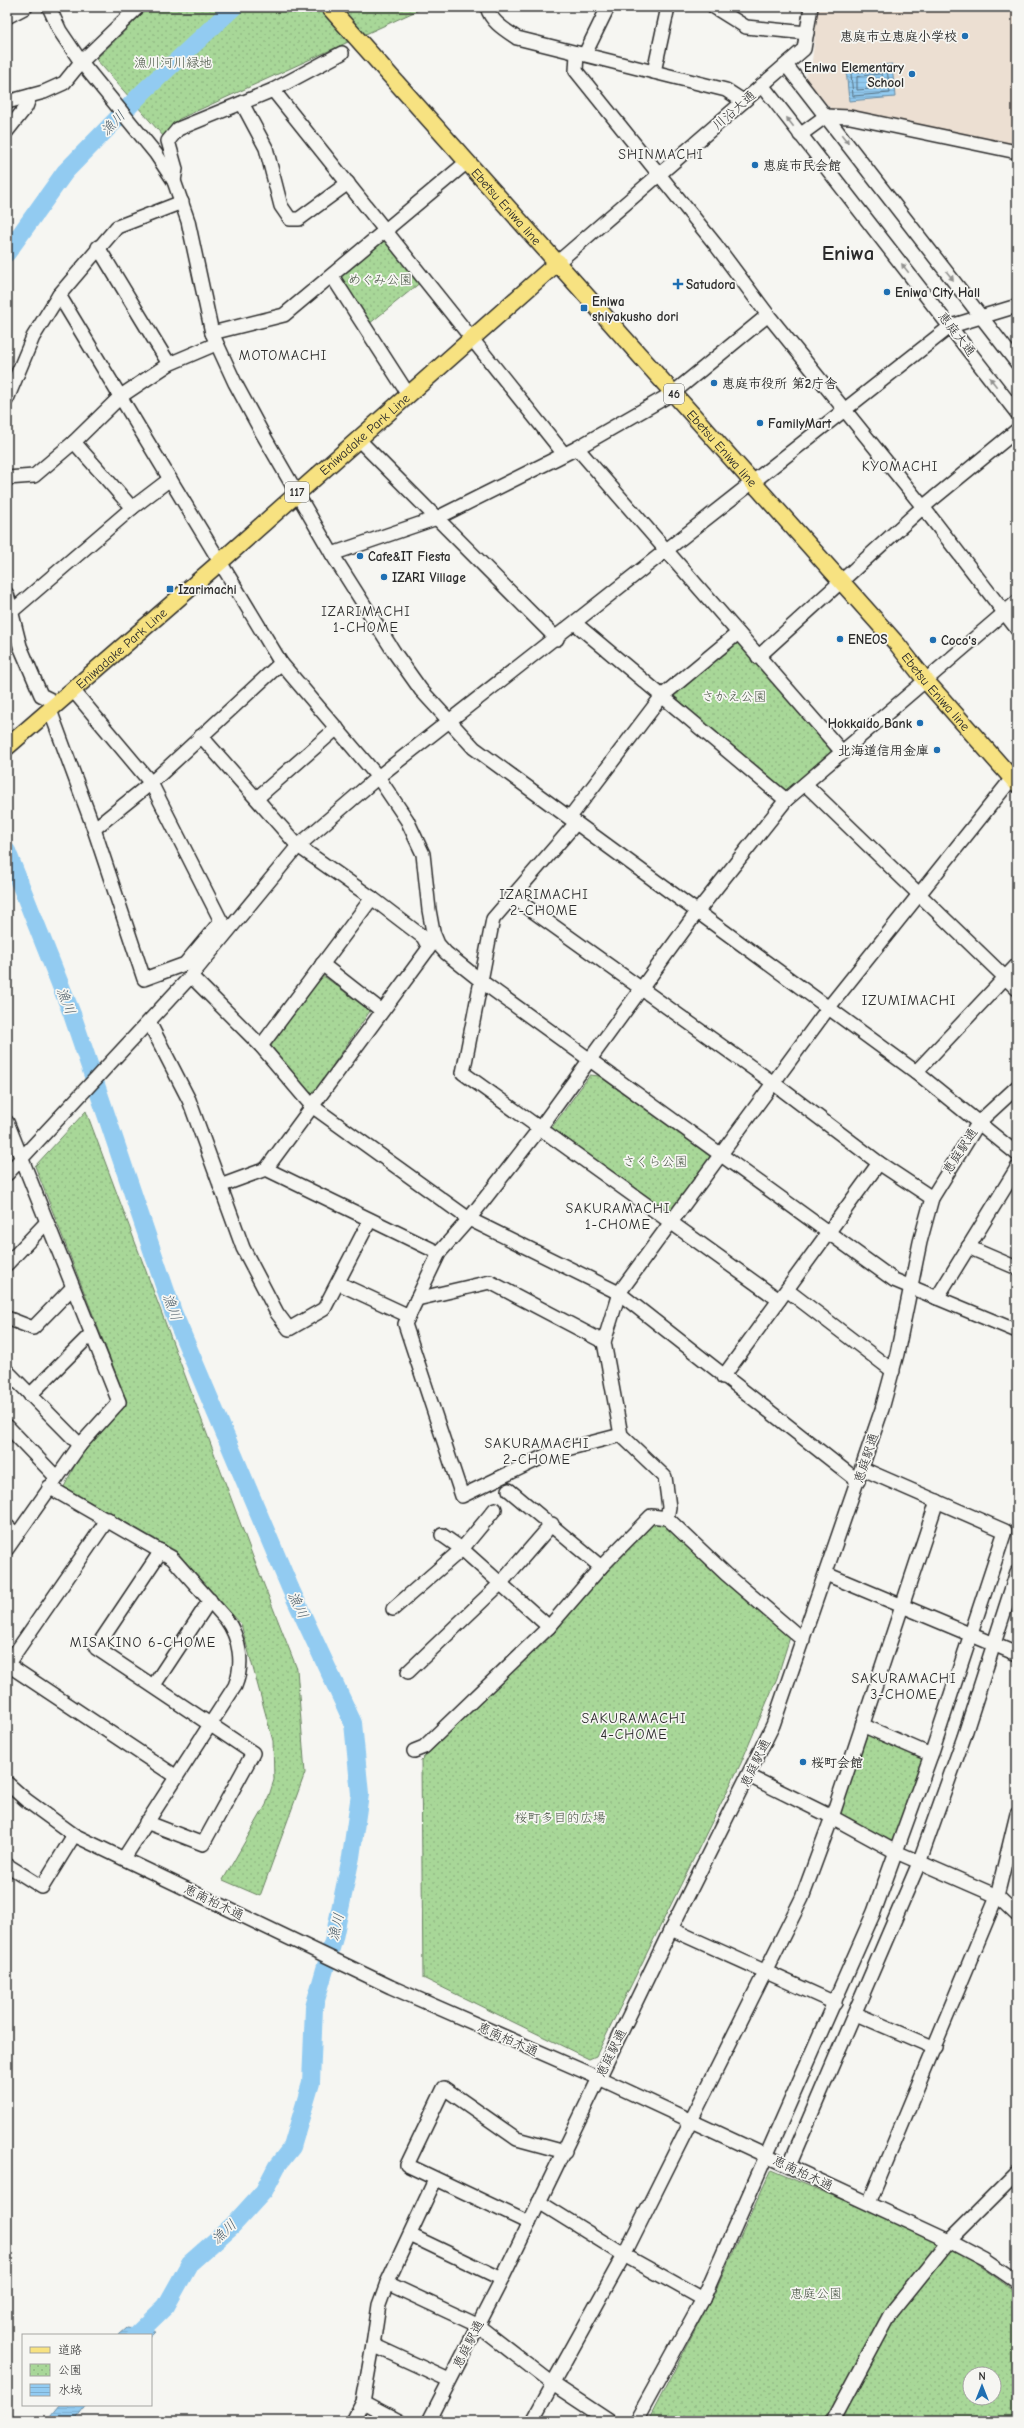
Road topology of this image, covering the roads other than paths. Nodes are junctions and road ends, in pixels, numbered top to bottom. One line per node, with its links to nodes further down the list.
1 (26, 7): 10 (street)
2 (49, 7): 14 (street)
3 (138, 7): 14 (street)
4 (329, 7): 27 (main road, Ebetsu Eniwa line / 46)
5 (487, 7): 13 (street)
6 (608, 7): 13 (street)
7 (668, 7): 16 (street)
8 (714, 7): 11 (street)
9 (811, 7): 11 (street, 川沿大通)
10 (7, 17)
11 (807, 33): 15 (street, 川沿大通)
12 (342, 53): 18 (street)
13 (581, 53): 16 (street); 28 (street)
14 (81, 62): 19 (street); 29 (street)
15 (786, 65): 17 (street, 川沿大通); 23 (street)
16 (654, 72): 20 (street)
17 (762, 86): 20 (street, 川沿大通); 25 (street, 恵庭大通, one-way to 17)
18 (273, 90): 22 (street); 30 (street)
19 (30, 96): 21 (street); 24 (street)
20 (743, 101): 28 (street, 川沿大通)
21 (7, 102)
22 (242, 103): 29 (street); 30 (street)
23 (826, 116): 25 (street); 26 (street); 39 (street, one-way to 39)
24 (7, 131)
25 (800, 135): 40 (street, 恵庭大通, one-way to 25)
26 (1016, 155)
27 (467, 162): 32 (street); 34 (main road, Ebetsu Eniwa line / 46)
28 (660, 176): 34 (street, 川沿大通); 38 (street)
29 (174, 181): 31 (street)
30 (348, 183): 32 (street)
31 (182, 202): 33 (street); 41 (street)
32 (385, 229): 35 (street); 42 (street)
33 (98, 247): 36 (street); 44 (street)
34 (558, 262): 42 (main road, Eniwadake Park Line / 117); 45 (main road, Ebetsu Eniwa line / 46)
35 (332, 276): 41 (street); 46 (street)
36 (59, 295): 47 (street); 48 (street)
37 (1017, 306): 39 (street)
38 (768, 315): 45 (street); 49 (street)
39 (980, 316): 40 (street); 43 (street)
40 (951, 326): 49 (street); 50 (street, 恵庭大通, one-way to 40)
41 (214, 338): 44 (street); 59 (street)
42 (472, 338): 46 (main road, Eniwadake Park Line / 117); 55 (street)
43 (1017, 363)
44 (169, 364): 47 (street)
45 (673, 393): 54 (street); 58 (main road, Ebetsu Eniwa line / 46)
46 (408, 394): 52 (main road, Eniwadake Park Line / 117)
47 (121, 396): 53 (street); 57 (street)
48 (7, 399)
49 (844, 410): 58 (street); 60 (street)
50 (1017, 413)
51 (1017, 430): 60 (street)
52 (358, 439): 59 (main road, Eniwadake Park Line / 117); 62 (street)
53 (74, 442): 56 (street); 61 (street)
54 (576, 448): 55 (street); 63 (street)
55 (564, 454): 62 (street)
56 (7, 478)
57 (170, 479): 61 (street); 65 (street)
58 (752, 482): 63 (street); 66 (main road, Ebetsu Eniwa line / 46)
59 (297, 492): 64 (street); 65 (main road, Eniwadake Park Line / 117)
60 (923, 507): 66 (street); 70 (street)
61 (132, 508): 69 (street)
62 (437, 518): 64 (street); 74 (street)
63 (667, 551): 71 (street); 73 (street)
64 (332, 554): 81 (street)
65 (219, 563): 76 (street); 78 (main road, Eniwadake Park Line / 117)
66 (842, 583): 75 (street); 77 (main road, Ebetsu Eniwa line / 46)
67 (7, 594): 69 (street)
68 (1017, 602): 70 (street)
69 (11, 612): 80 (street)
70 (1004, 614): 72 (street); 77 (street)
71 (576, 624): 74 (street); 79 (street)
72 (1017, 629)
73 (738, 633): 75 (street); 79 (street)
74 (557, 639): 81 (street)
75 (758, 657): 85 (street)
76 (281, 663): 82 (street); 83 (street)
77 (926, 680): 85 (street); 87 (main road, Ebetsu Eniwa line / 46)
78 (72, 689): 80 (main road, Eniwadake Park Line / 117); 88 (street)
79 (662, 696): 91 (street); 92 (street)
80 (53, 706): 84 (main road, Eniwadake Park Line / 117); 93 (street)
81 (449, 721): 86 (street); 92 (street)
82 (337, 728): 86 (street); 90 (street)
83 (201, 736): 88 (street); 90 (street)
84 (7, 747)
85 (843, 752): 89 (street)
86 (378, 777): 94 (street); 104 (street)
87 (1015, 778): 95 (street)
88 (151, 783): 93 (street); 99 (street)
89 (805, 784): 91 (street); 95 (street)
90 (257, 798): 94 (street)
91 (786, 800): 98 (street)
92 (573, 820): 96 (street); 98 (street)
93 (94, 828): 99 (street)
94 (298, 846): 97 (street); 99 (street)
95 (919, 894): 103 (street); 107 (street)
96 (513, 897): 104 (street); 106 (street)
97 (372, 898): 100 (street); 108 (street)
98 (697, 912): 106 (street); 107 (street)
99 (225, 926): 102 (street)
100 (322, 964): 108 (street); 110 (street)
101 (1017, 965): 103 (street)
102 (191, 976): 109 (street); 110 (street)
103 (1005, 977): 105 (street); 112 (street)
104 (481, 981): 111 (street); 118 (street)
105 (1017, 989)
106 (642, 990): 111 (street); 113 (street)
107 (829, 1007): 112 (street); 113 (street)
108 (382, 1012): 115 (street)
109 (149, 1022): 121 (street); 126 (street)
110 (261, 1046): 115 (street)
111 (590, 1059): 118 (street); 120 (street)
112 (916, 1072): 117 (street)
113 (772, 1082): 120 (street); 122 (street)
114 (1017, 1087): 117 (street, 恵庭駅通)
115 (312, 1106): 124 (street); 128 (street)
116 (7, 1122): 121 (street)
117 (979, 1122): 119 (street); 127 (street, 恵庭駅通)
118 (540, 1128): 128 (street); 130 (street)
119 (1017, 1154)
120 (721, 1155): 130 (street); 132 (street)
121 (21, 1160): 125 (street); 131 (street)
122 (880, 1163): 127 (street); 132 (street)
123 (1017, 1168): 133 (street)
124 (266, 1169): 126 (street); 129 (street)
125 (7, 1174)
126 (220, 1186): 137 (street)
127 (932, 1198): 138 (street, 恵庭駅通)
128 (469, 1219): 134 (street); 140 (street)
129 (370, 1220): 134 (street); 137 (street)
130 (671, 1221): 140 (street); 141 (street)
131 (46, 1223): 135 (street); 139 (street)
132 (828, 1234): 138 (street); 141 (street)
133 (968, 1247): 136 (street); 142 (street)
134 (439, 1253): 143 (street)
135 (7, 1264)
136 (1017, 1268)
137 (338, 1282): 144 (street)
138 (912, 1286): 142 (street); 150 (street, 恵庭駅通)
139 (72, 1288): 145 (street); 147 (street)
140 (619, 1294): 148 (street); 151 (street)
141 (783, 1295): 150 (street); 151 (street)
142 (937, 1298): 146 (street)
143 (417, 1299): 144 (street); 148 (street)
144 (409, 1316): 154 (street)
145 (7, 1318)
146 (1017, 1331)
147 (91, 1334): 152 (street); 155 (street)
148 (604, 1342): 154 (street)
149 (7, 1371): 152 (street)
150 (893, 1371): 156 (street, 恵庭駅通)
151 (723, 1377): 156 (street)
152 (30, 1395): 155 (street)
153 (7, 1426): 157 (street)
154 (621, 1435): 161 (street)
155 (80, 1445): 157 (street)
156 (860, 1475): 159 (street); 172 (street, 恵庭駅通)
157 (53, 1482): 162 (street); 165 (street)
158 (509, 1490): 163 (street)
159 (937, 1501): 175 (street); 178 (street)
160 (495, 1510): 168 (street)
161 (667, 1518): 170 (street); 179 (street)
162 (108, 1519): 169 (street); 182 (street)
163 (552, 1524): 170 (street); 173 (street)
164 (7, 1526): 165 (street)
165 (17, 1535): 167 (street)
166 (442, 1535): 168 (street)
167 (7, 1549)
168 (462, 1549): 173 (street); 176 (street)
169 (161, 1551): 174 (street); 184 (street)
170 (601, 1567): 177 (street)
171 (1017, 1572): 180 (street)
172 (826, 1574): 175 (street); 179 (street, 恵庭駅通)
173 (500, 1584): 177 (street); 183 (street)
174 (210, 1600): 184 (street); 185 (street)
175 (902, 1606): 178 (street); 186 (street)
176 (392, 1609)
177 (549, 1627): 187 (street)
178 (971, 1636): 180 (street); 188 (street)
179 (803, 1640): 190 (street, 恵庭駅通)
180 (994, 1644): 181 (street); 198 (street)
181 (1017, 1654)
182 (7, 1664): 189 (street)
183 (408, 1672)
184 (154, 1685): 185 (street)
185 (210, 1723): 189 (street); 194 (street)
186 (862, 1725): 188 (street); 193 (street)
187 (414, 1750)
188 (931, 1756): 196 (street)
189 (175, 1776): 194 (street)
190 (749, 1776): 193 (street); 202 (street, 恵庭駅通)
191 (7, 1783): 195 (street, 恵南柏木通)
192 (1017, 1814): 200 (street)
193 (832, 1817): 196 (street); 203 (street)
194 (146, 1822): 197 (street)
195 (74, 1835): 197 (street, 恵南柏木通); 199 (street)
196 (896, 1852): 198 (street); 204 (street)
197 (124, 1858): 207 (street, 恵南柏木通)
198 (919, 1863): 200 (street); 205 (street)
199 (7, 1865)
200 (997, 1896): 201 (street); 206 (street)
201 (1017, 1915)
202 (671, 1929): 203 (street); 207 (street, 恵庭駅通)
203 (764, 1972): 204 (street); 208 (street)
204 (835, 2003): 210 (street)
205 (856, 2014): 206 (street); 211 (street)
206 (935, 2048): 215 (street)
207 (599, 2078): 208 (street, 恵南柏木通); 209 (street, 恵庭駅通)
208 (690, 2120): 210 (street, 恵南柏木通); 219 (street)
209 (565, 2152): 213 (street); 214 (street, 恵庭駅通)
210 (768, 2156): 211 (street, 恵南柏木通); 223 (street)
211 (789, 2166): 215 (street, 恵南柏木通)
212 (1017, 2173): 218 (street)
213 (436, 2180): 216 (street); 217 (street)
214 (539, 2202): 216 (street, 恵庭駅通); 219 (street)
215 (869, 2203): 218 (street, 恵南柏木通)
216 (529, 2223): 220 (street, 恵庭駅通)
217 (410, 2235): 220 (street); 222 (street)
218 (949, 2241): 221 (street, 恵南柏木通); 235 (street)
219 (624, 2255): 223 (street); 227 (street)
220 (502, 2278): 224 (street, 恵庭駅通)
221 (1017, 2282)
222 (387, 2283): 224 (street); 225 (street)
223 (703, 2299): 234 (street)
224 (477, 2325): 226 (street, 恵庭駅通); 227 (street)
225 (373, 2345): 226 (street); 228 (street)
226 (449, 2380): 231 (street, 恵庭駅通)
227 (553, 2384): 232 (street); 233 (street)
228 (362, 2402): 229 (street); 230 (street)
229 (352, 2421)
230 (399, 2421)
231 (429, 2421)
232 (532, 2421)
233 (610, 2421)
234 (636, 2421)
235 (833, 2421)

